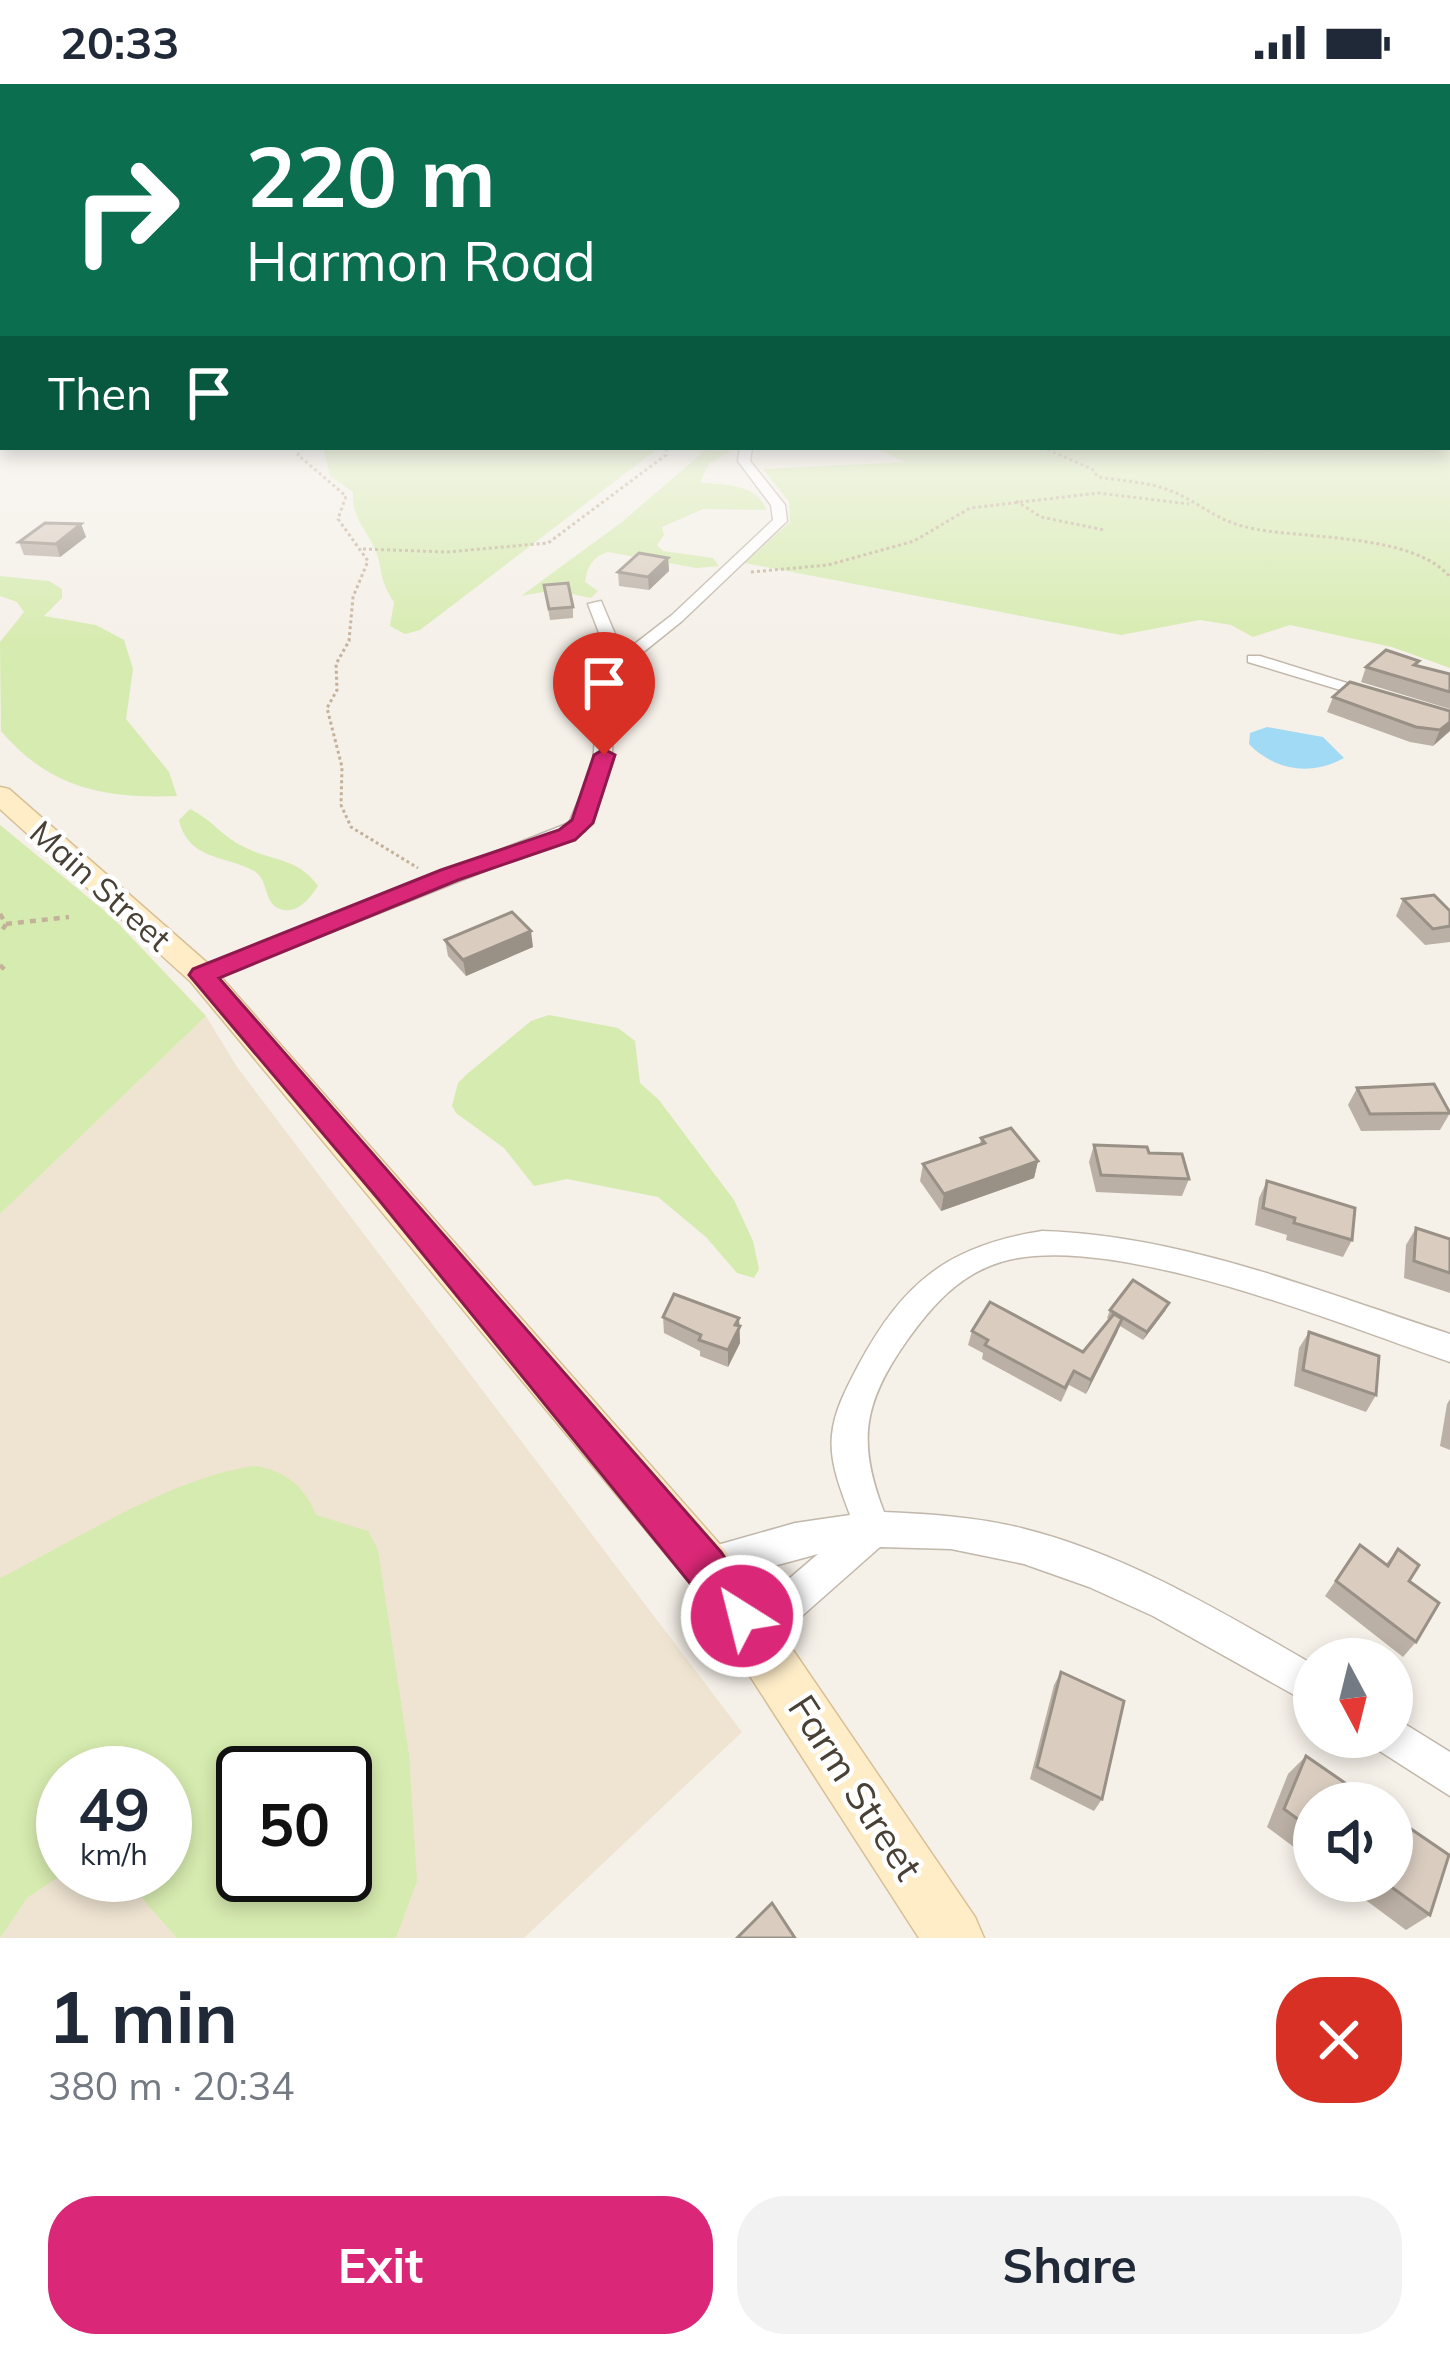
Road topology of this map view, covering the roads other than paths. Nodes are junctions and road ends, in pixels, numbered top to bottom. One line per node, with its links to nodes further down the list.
1 (754, 475): 4 (street)
2 (596, 604): 4 (street)
3 (1255, 659): 5 (street)
4 (619, 664): 7 (street)
5 (1390, 700)
6 (0, 795): 7 (main road, Main Street)
7 (202, 975): 10 (main road, Farm Street)
8 (1450, 1348): 9 (street)
9 (873, 1530): 10 (street); 11 (street); 12 (street)
10 (706, 1566): 11 (main road, Farm Street)
11 (760, 1640): 15 (main road, Farm Street)
12 (1293, 1675)
13 (1413, 1750): 14 (street)
14 (1450, 1776)
15 (954, 1938)

